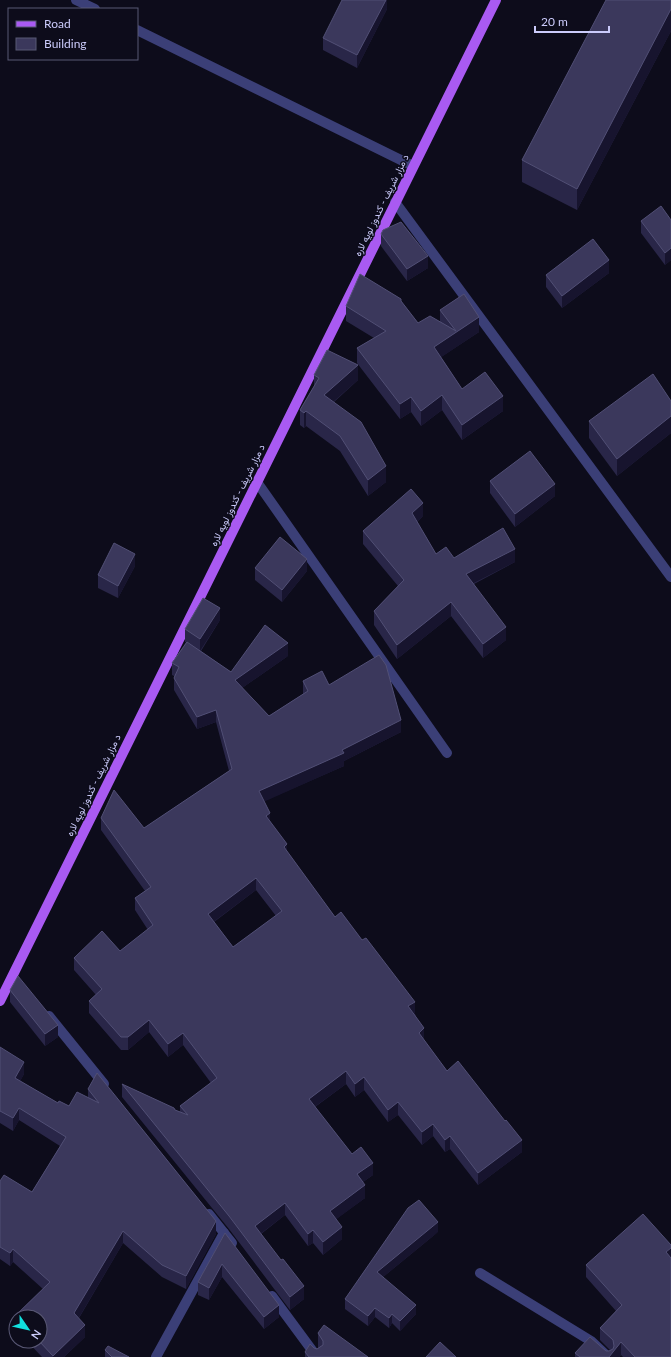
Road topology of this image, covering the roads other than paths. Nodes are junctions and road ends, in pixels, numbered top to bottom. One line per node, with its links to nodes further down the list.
1 (76, 0): 3 (street)
2 (496, 0): 5 (main road, د مزار شریف - کندوز لویه لاره)
3 (93, 8)
4 (138, 30): 5 (street)
5 (413, 166): 6 (main road, د مزار شریف - کندوز لویه لاره)
6 (395, 202): 7 (main road, د مزار شریف - کندوز لویه لاره); 8 (street)
7 (257, 482): 9 (street); 10 (main road, د مزار شریف - کندوز لویه لاره)
8 (671, 577)
9 (447, 753)
10 (0, 1001)
11 (44, 1010): 12 (street)
12 (109, 1090)
13 (204, 1208): 14 (street)
14 (224, 1233): 15 (street); 18 (street)
15 (238, 1252)
16 (480, 1273): 20 (street)
17 (266, 1289): 19 (street)
18 (156, 1357)
19 (317, 1357)
20 (608, 1357)

